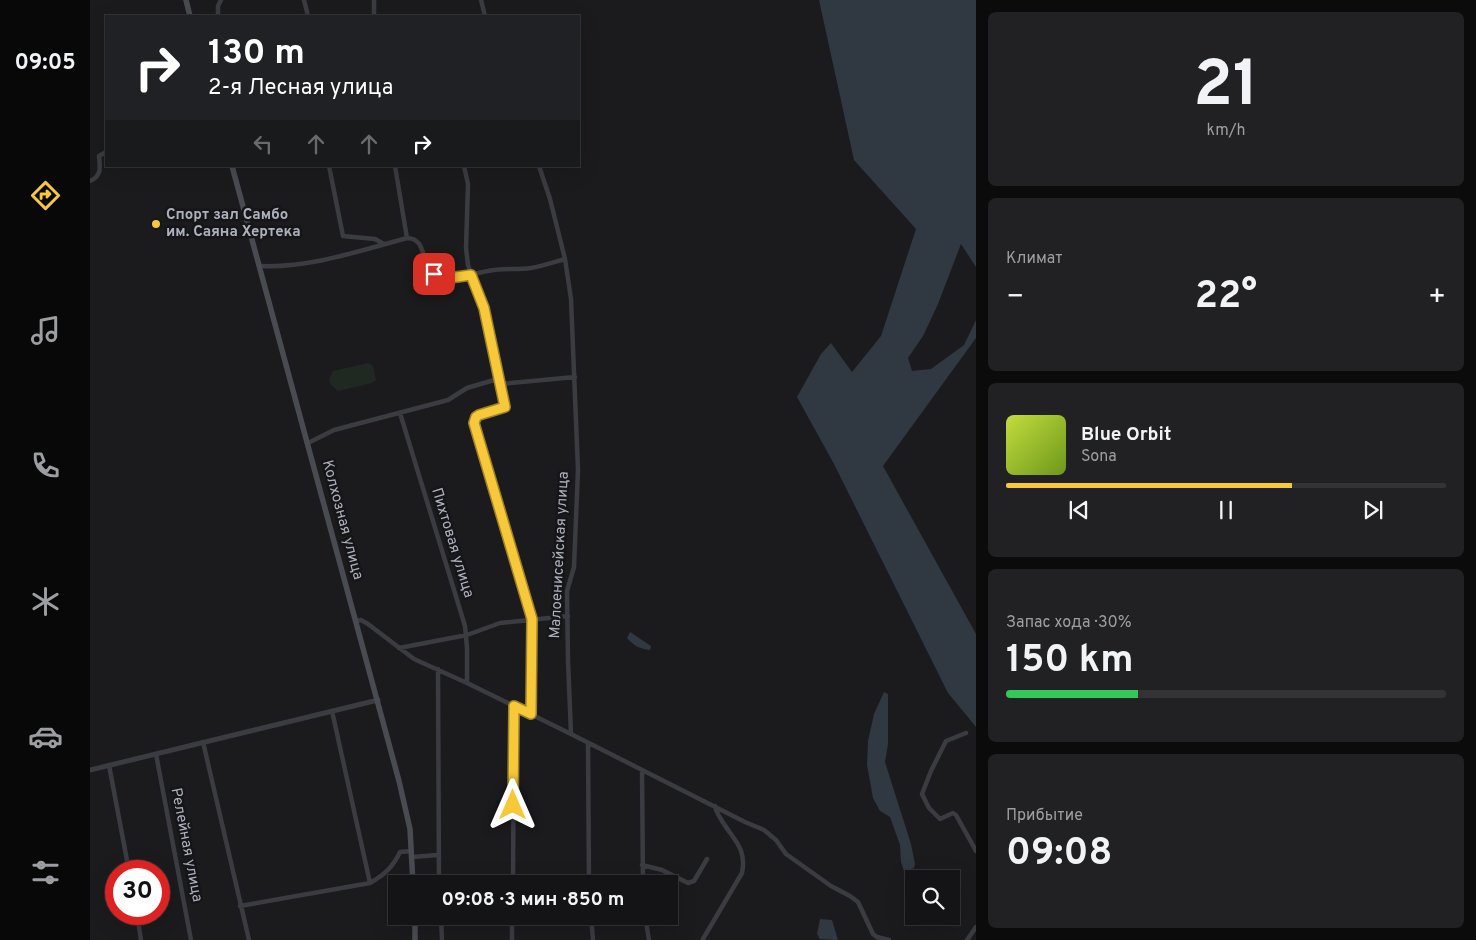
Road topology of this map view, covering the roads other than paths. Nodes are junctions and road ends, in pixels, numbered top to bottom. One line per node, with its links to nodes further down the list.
1 (186, 0): 6 (main road)
2 (221, 0): 7 (street)
3 (304, 0): 8 (street)
4 (374, 0): 9 (street)
5 (481, 0): 10 (street)
6 (190, 15)
7 (218, 15)
8 (308, 15)
9 (374, 15)
10 (485, 15)
11 (105, 153): 17 (street)
12 (232, 167): 21 (main road, Колхозная улица)
13 (329, 167): 19 (street)
14 (395, 167): 18 (street)
15 (464, 167): 22 (street)
16 (539, 167): 20 (street, Малоенисейская улица)
17 (90, 181)
18 (407, 238): 19 (street); 22 (street)
19 (384, 244): 21 (street)
20 (565, 258): 22 (street); 23 (street, Малоенисейская улица)
21 (260, 266): 26 (main road, Колхозная улица)
22 (471, 275): 24 (street)
23 (575, 377): 24 (street); 27 (street, Малоенисейская улица)
24 (501, 384): 25 (street); 28 (street)
25 (400, 413): 26 (street); 30 (street, Пихтовая улица)
26 (308, 443): 29 (main road, Колхозная улица)
27 (568, 616): 28 (street); 39 (street, Малоенисейская улица)
28 (532, 619): 30 (street); 37 (street)
29 (356, 621): 31 (street); 34 (main road, Колхозная улица)
30 (466, 635): 31 (street); 33 (street, Пихтовая улица)
31 (398, 648): 32 (street)
32 (438, 669): 33 (street); 49 (street)
33 (467, 682): 35 (street)
34 (378, 700): 36 (street); 48 (main road, Колхозная улица)
35 (514, 706): 37 (street); 55 (street)
36 (332, 711): 40 (street); 58 (street)
37 (531, 714): 39 (street)
38 (966, 733): 47 (street)
39 (571, 734): 41 (street)
40 (203, 742): 42 (street); 59 (street)
41 (588, 743): 45 (street); 56 (street)
42 (156, 754): 43 (street); 69 (street, Релейная улица)
43 (109, 766): 44 (street); 51 (street)
44 (90, 770)
45 (642, 770): 46 (street); 52 (street)
46 (716, 806): 67 (street); 76 (street)
47 (976, 851)
48 (412, 854): 49 (street); 53 (main road, Колхозная улица); 58 (street)
49 (438, 854): 54 (street)
50 (707, 859): 52 (street)
51 (127, 860)
52 (642, 865): 57 (street)
53 (413, 875)
54 (439, 875)
55 (513, 875)
56 (589, 875)
57 (643, 875)
58 (370, 883): 59 (street)
59 (240, 906): 70 (street)
60 (139, 925): 68 (street)
61 (415, 925): 71 (main road)
62 (441, 925): 72 (street)
63 (512, 925): 73 (street)
64 (592, 925): 74 (street)
65 (646, 925): 75 (street)
66 (976, 927): 77 (street)
67 (703, 939)
68 (141, 940)
69 (191, 940)
70 (248, 940)
71 (416, 940)
72 (442, 940)
73 (512, 940)
74 (593, 940)
75 (649, 940)
76 (889, 940)
77 (967, 940)

